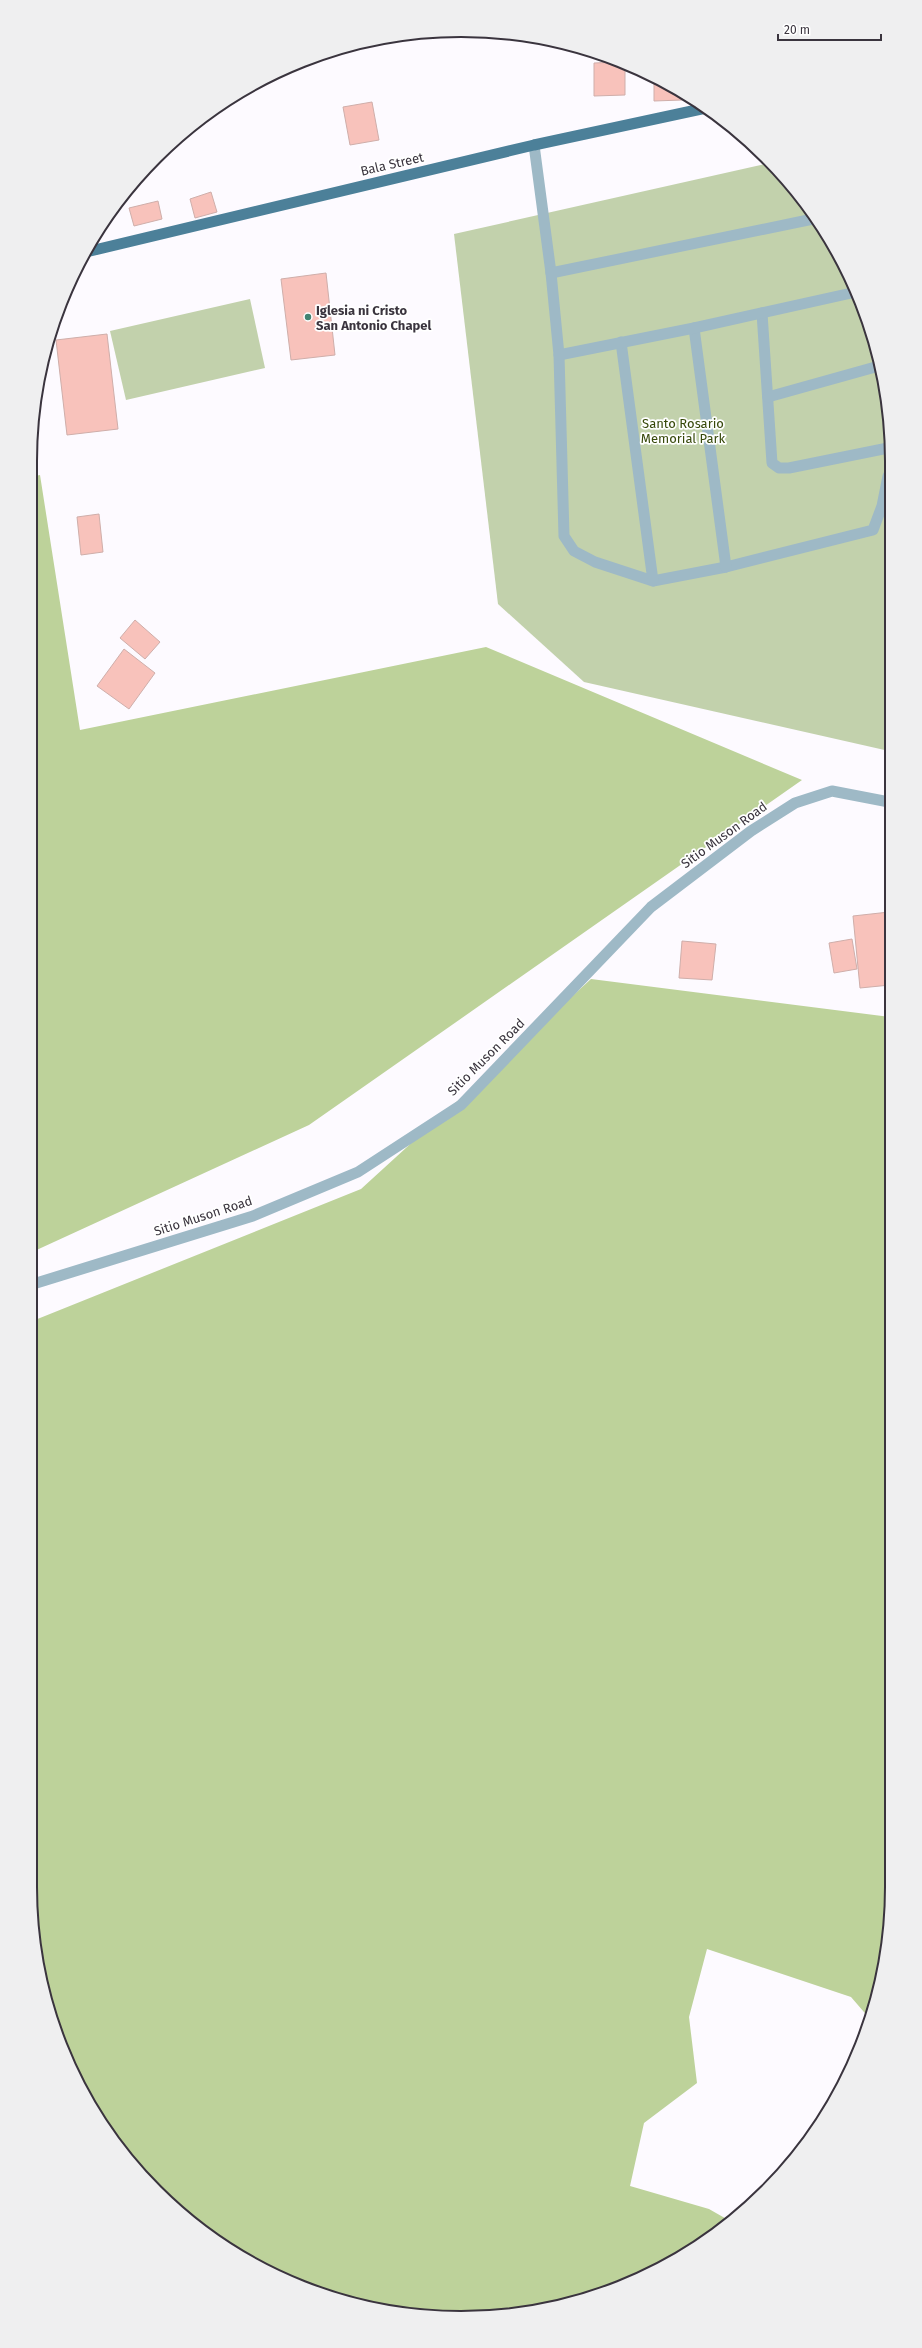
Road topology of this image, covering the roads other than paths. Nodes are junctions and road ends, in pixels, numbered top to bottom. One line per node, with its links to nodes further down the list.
1 (699, 110): 2 (main road, Bala Street)
2 (534, 145): 4 (main road, Bala Street); 5 (street)
3 (810, 220): 5 (street)
4 (93, 250)
5 (550, 273): 10 (street)
6 (850, 293): 7 (street)
7 (762, 313): 8 (street); 12 (street)
8 (694, 328): 9 (street); 15 (street)
9 (621, 342): 10 (street); 16 (street)
10 (559, 355): 16 (street)
11 (875, 367): 12 (street)
12 (768, 397): 13 (street)
13 (885, 449)
14 (885, 491): 15 (street)
15 (726, 567): 16 (street)
16 (653, 581)
17 (885, 801): 18 (street, Sitio Muson Road)
18 (37, 1283)

